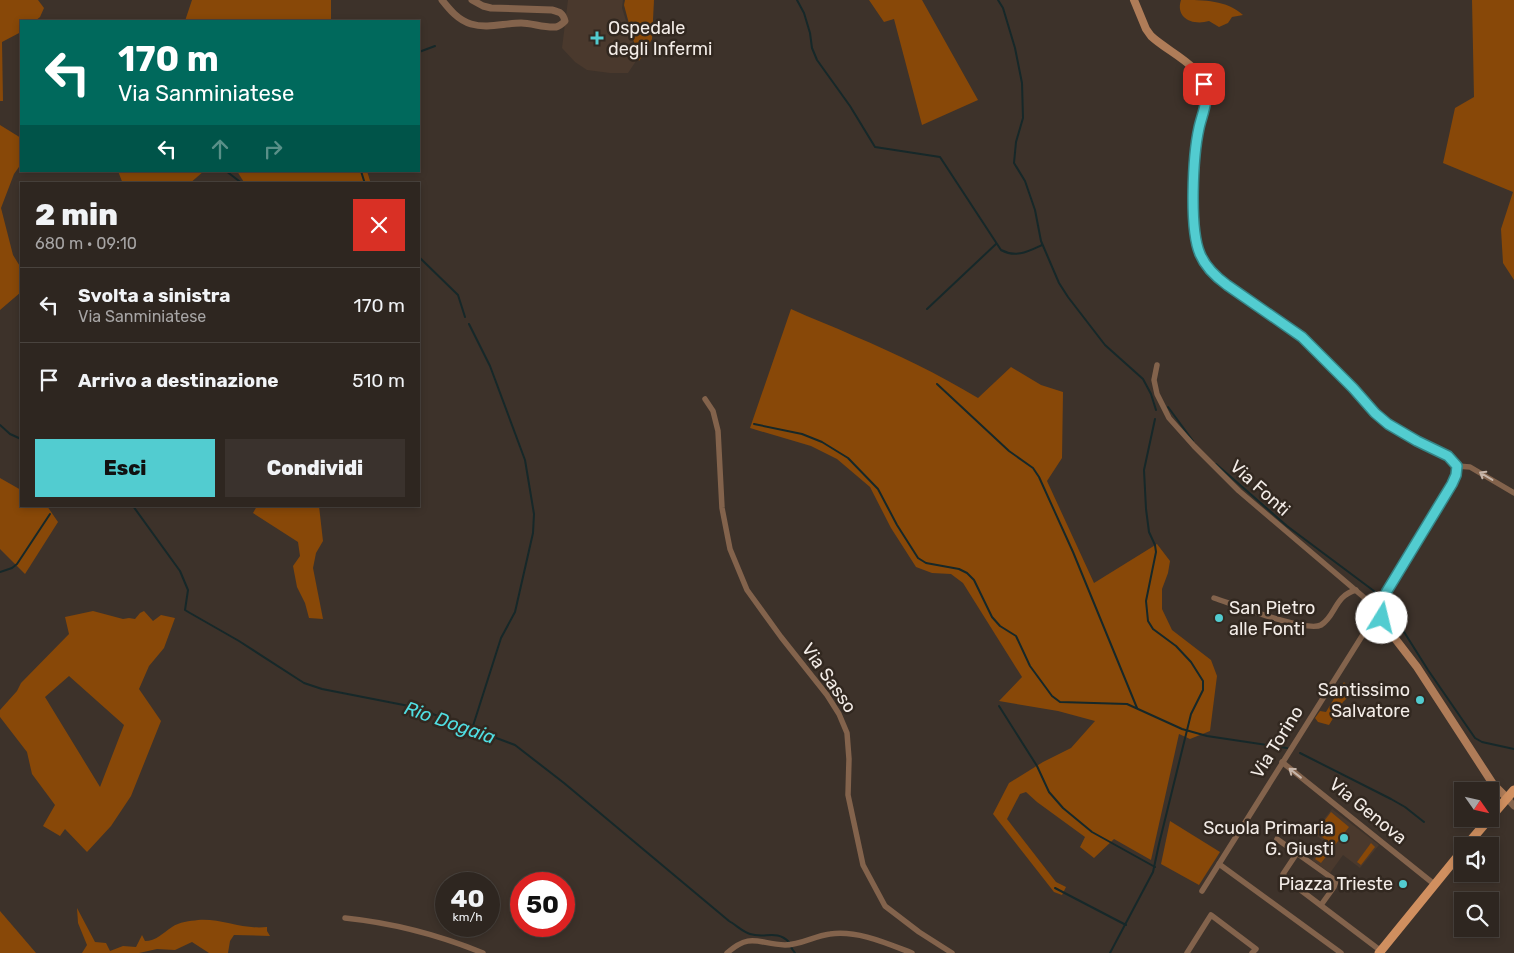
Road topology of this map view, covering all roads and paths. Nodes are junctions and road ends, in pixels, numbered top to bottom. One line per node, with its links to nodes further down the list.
1 (442, 0): 2 (street)
2 (472, 0)
3 (1134, 0): 6 (main road)
4 (1157, 365): 8 (street, Via Fonti)
5 (705, 399): 29 (street, Via Sasso)
6 (1457, 466): 7 (street, one-way to 6); 10 (main road)
7 (1514, 493)
8 (1356, 590): 9 (street); 10 (street, Via Fonti)
9 (1214, 598)
10 (1380, 612): 11 (street, Via Torino); 13 (main road)
11 (1282, 762): 19 (street, Via Torino); 20 (street, Via Genova, one-way to 11)
12 (1514, 790): 13 (main road)
13 (1507, 798): 14 (street); 15 (main road)
14 (1514, 806)
15 (1499, 807)
16 (1277, 838): 17 (street)
17 (1297, 853): 22 (street); 22 (street)
18 (1454, 860): 20 (main road)
19 (1219, 864): 21 (street, Via Torino); 32 (street)
20 (1434, 884): 25 (main road)
21 (1202, 891)
22 (1321, 905): 25 (street)
23 (345, 918): 26 (street)
24 (901, 951): 27 (street); 28 (street)
25 (1380, 952)
26 (483, 953)
27 (727, 953)
28 (912, 953)
29 (952, 953)
30 (1187, 953): 31 (street)
31 (1252, 953)
32 (1341, 953)

